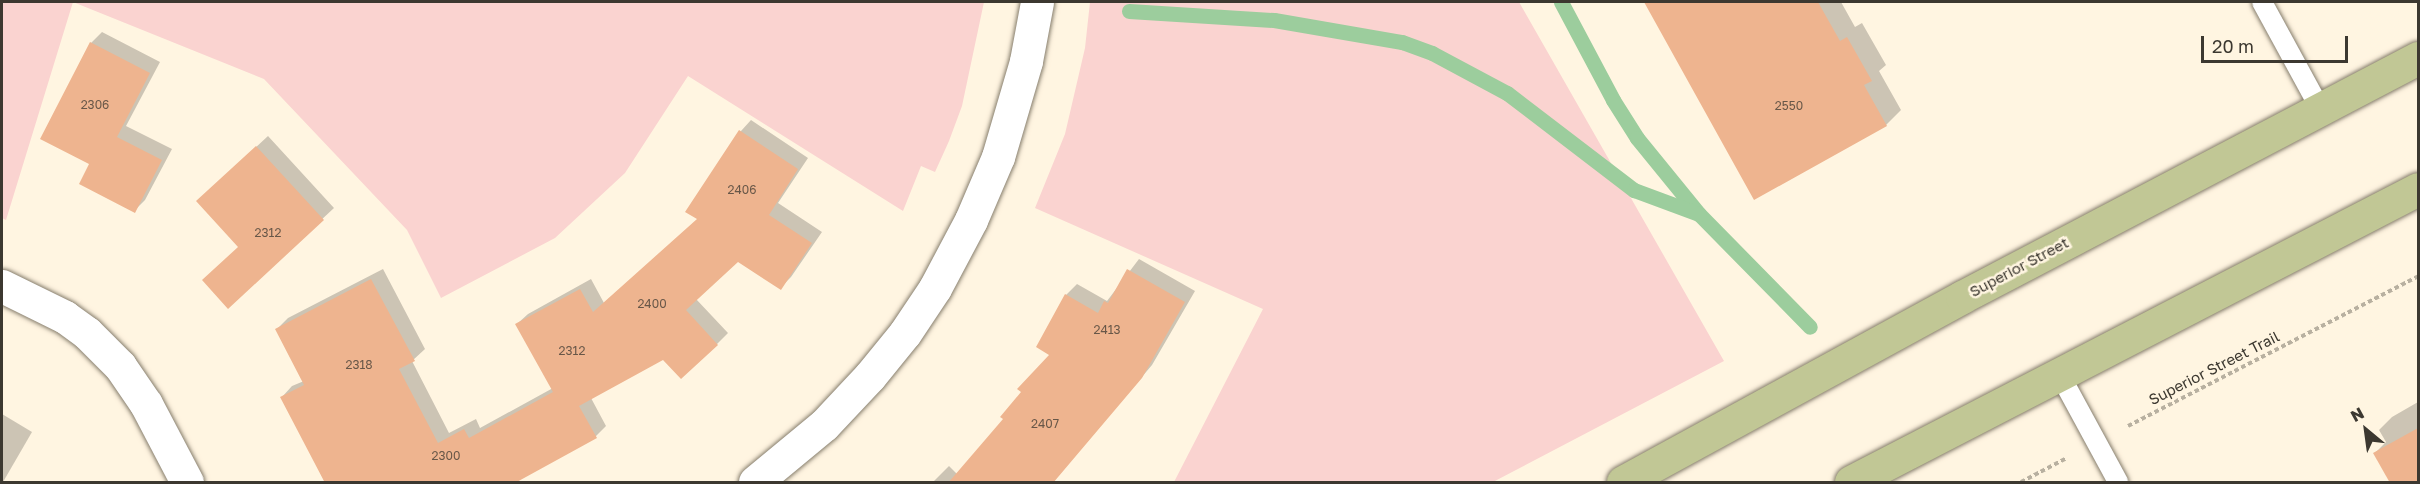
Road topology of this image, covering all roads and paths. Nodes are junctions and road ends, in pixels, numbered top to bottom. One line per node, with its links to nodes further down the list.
1 (1037, 2): 11 (street)
2 (2262, 2): 4 (lane)
3 (2418, 58): 4 (main road, Superior Street)
4 (2320, 110): 12 (main road, Superior Street)
5 (2418, 189): 8 (main road)
6 (2418, 276): 9 (path, Superior Street Trail)
7 (2, 286): 10 (street)
8 (2060, 375): 9 (lane); 13 (main road)
9 (2096, 442): 14 (path, Superior Street Trail); 15 (lane)
10 (187, 483)
11 (755, 483)
12 (1623, 483)
13 (1851, 483)
14 (2021, 483)
15 (2118, 483)

